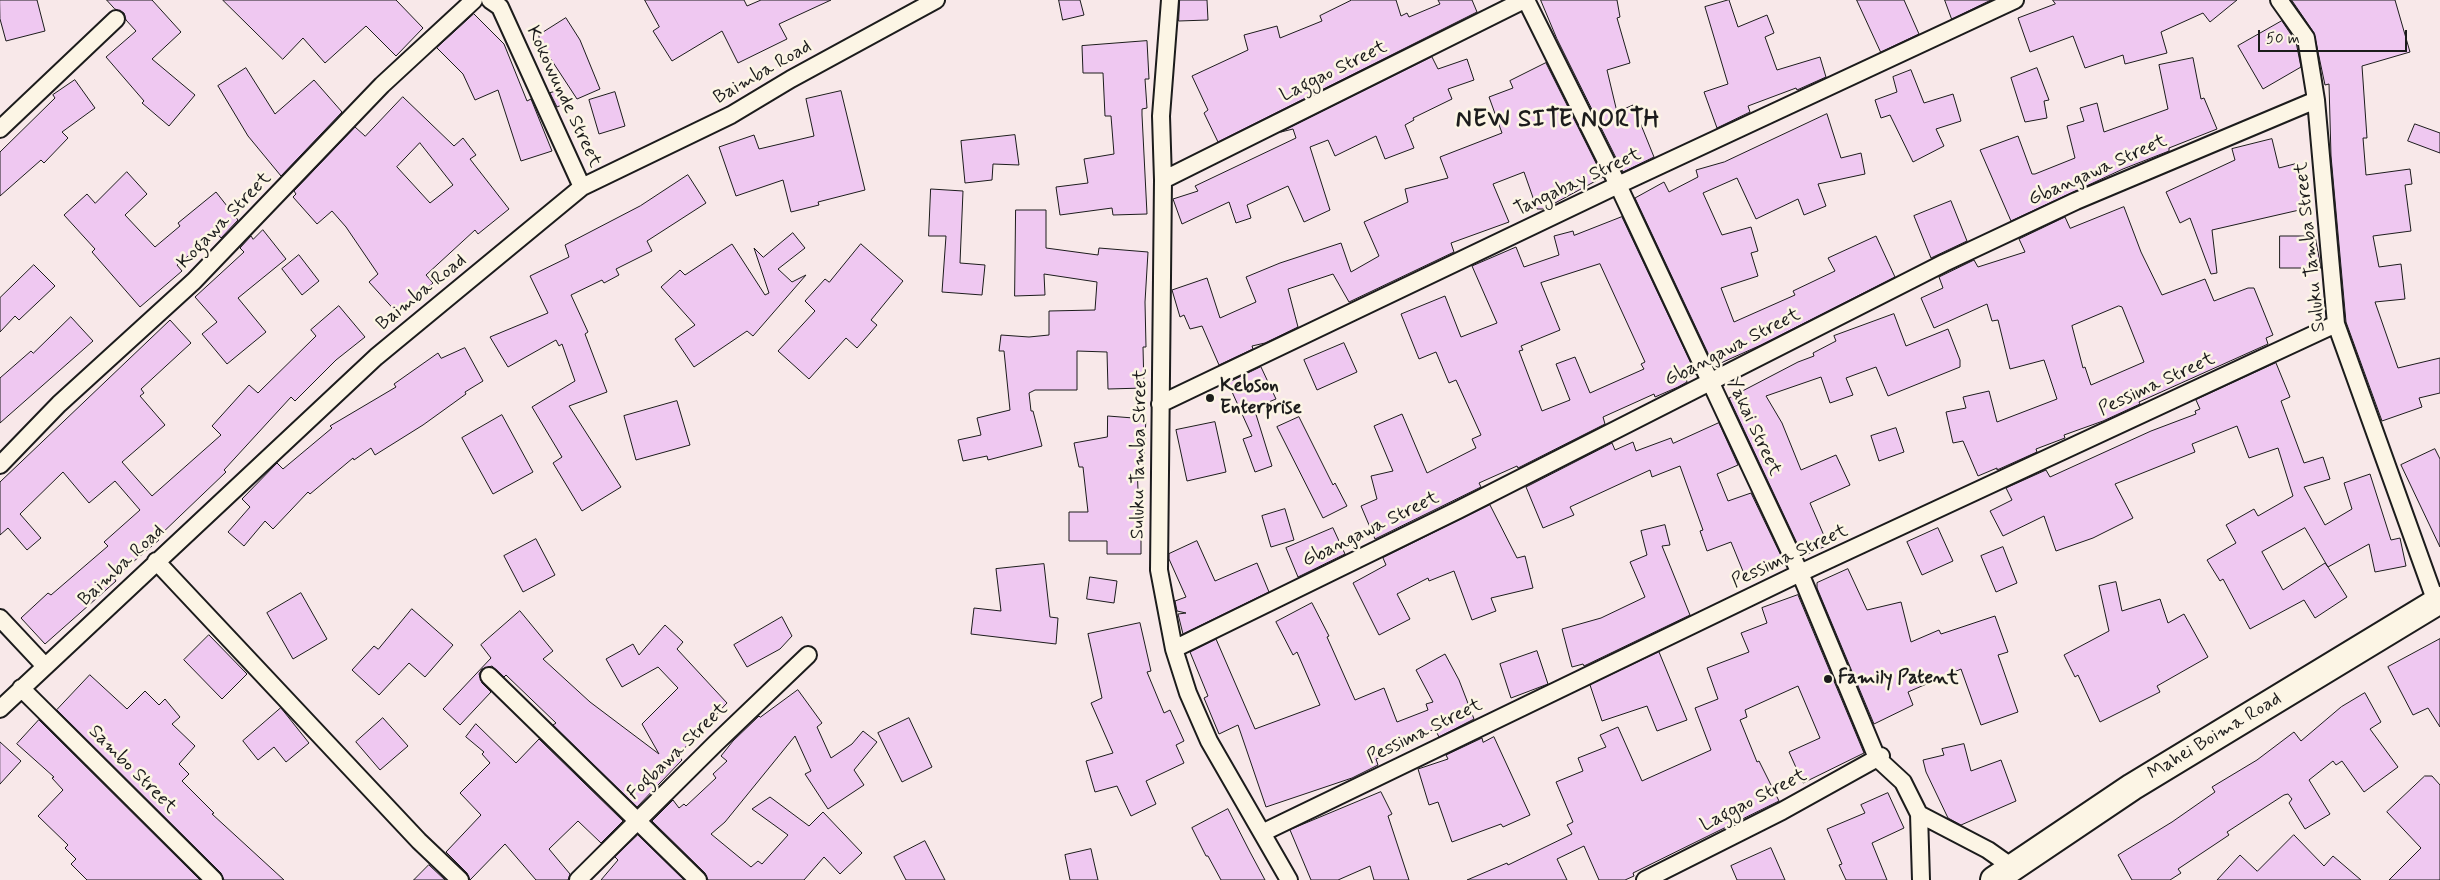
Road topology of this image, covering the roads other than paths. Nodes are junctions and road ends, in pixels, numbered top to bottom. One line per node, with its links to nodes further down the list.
1 (474, 0): 17 (street, Kogawa Street)
2 (936, 0): 13 (street, Baimba Road)
3 (1170, 0): 11 (street, Suluku Tamba Street)
4 (1525, 0): 11 (street, Laggao Street); 12 (street, Yakai Street)
5 (2015, 0): 12 (street, Tangabay Street)
6 (2280, 0): 9 (street, Suluku Tamba Street)
7 (501, 2): 13 (street, Kokowunde Street)
8 (116, 19): 10 (street)
9 (2316, 100): 14 (street, Suluku Tamba Street); 15 (street, Gbangawa Street)
10 (0, 129)
11 (1163, 180): 16 (street, Suluku Tamba Street)
12 (1618, 185): 15 (street, Yakai Street); 16 (street, Tangabay Street)
13 (582, 187): 18 (street, Baimba Road)
14 (2336, 324): 19 (street, Pessima Street); 20 (street, Suluku Tamba Street)
15 (1710, 383): 19 (street, Yakai Street); 22 (street, Gbangawa Street)
16 (1160, 404): 22 (street, Suluku Tamba Street)
17 (0, 465)
18 (156, 561): 24 (street, Baimba Road); 34 (street)
19 (1800, 573): 28 (street, Yakai Street); 31 (street, Pessima Street)
20 (2438, 601): 32 (main road, Mahei Boima Road)
21 (0, 618): 24 (street)
22 (1174, 649): 31 (street, Suluku Tamba Street)
23 (808, 656): 30 (street, Fogbawa Street)
24 (44, 665): 26 (street, Baimba Road)
25 (489, 676): 30 (street)
26 (21, 688): 27 (street, Baimba Road); 33 (street, Sambo Street)
27 (0, 709)
28 (1879, 757): 29 (street, Yakai Street); 38 (street, Laggao Street)
29 (1919, 814): 32 (street); 39 (street, Yakai Street)
30 (637, 820): 35 (street, Fogbawa Street); 36 (street)
31 (1264, 832): 37 (street, Suluku Tamba Street)
32 (2003, 874)
33 (214, 880)
34 (460, 880)
35 (578, 880)
36 (698, 880)
37 (1290, 880)
38 (1645, 880)
39 (1922, 880)

